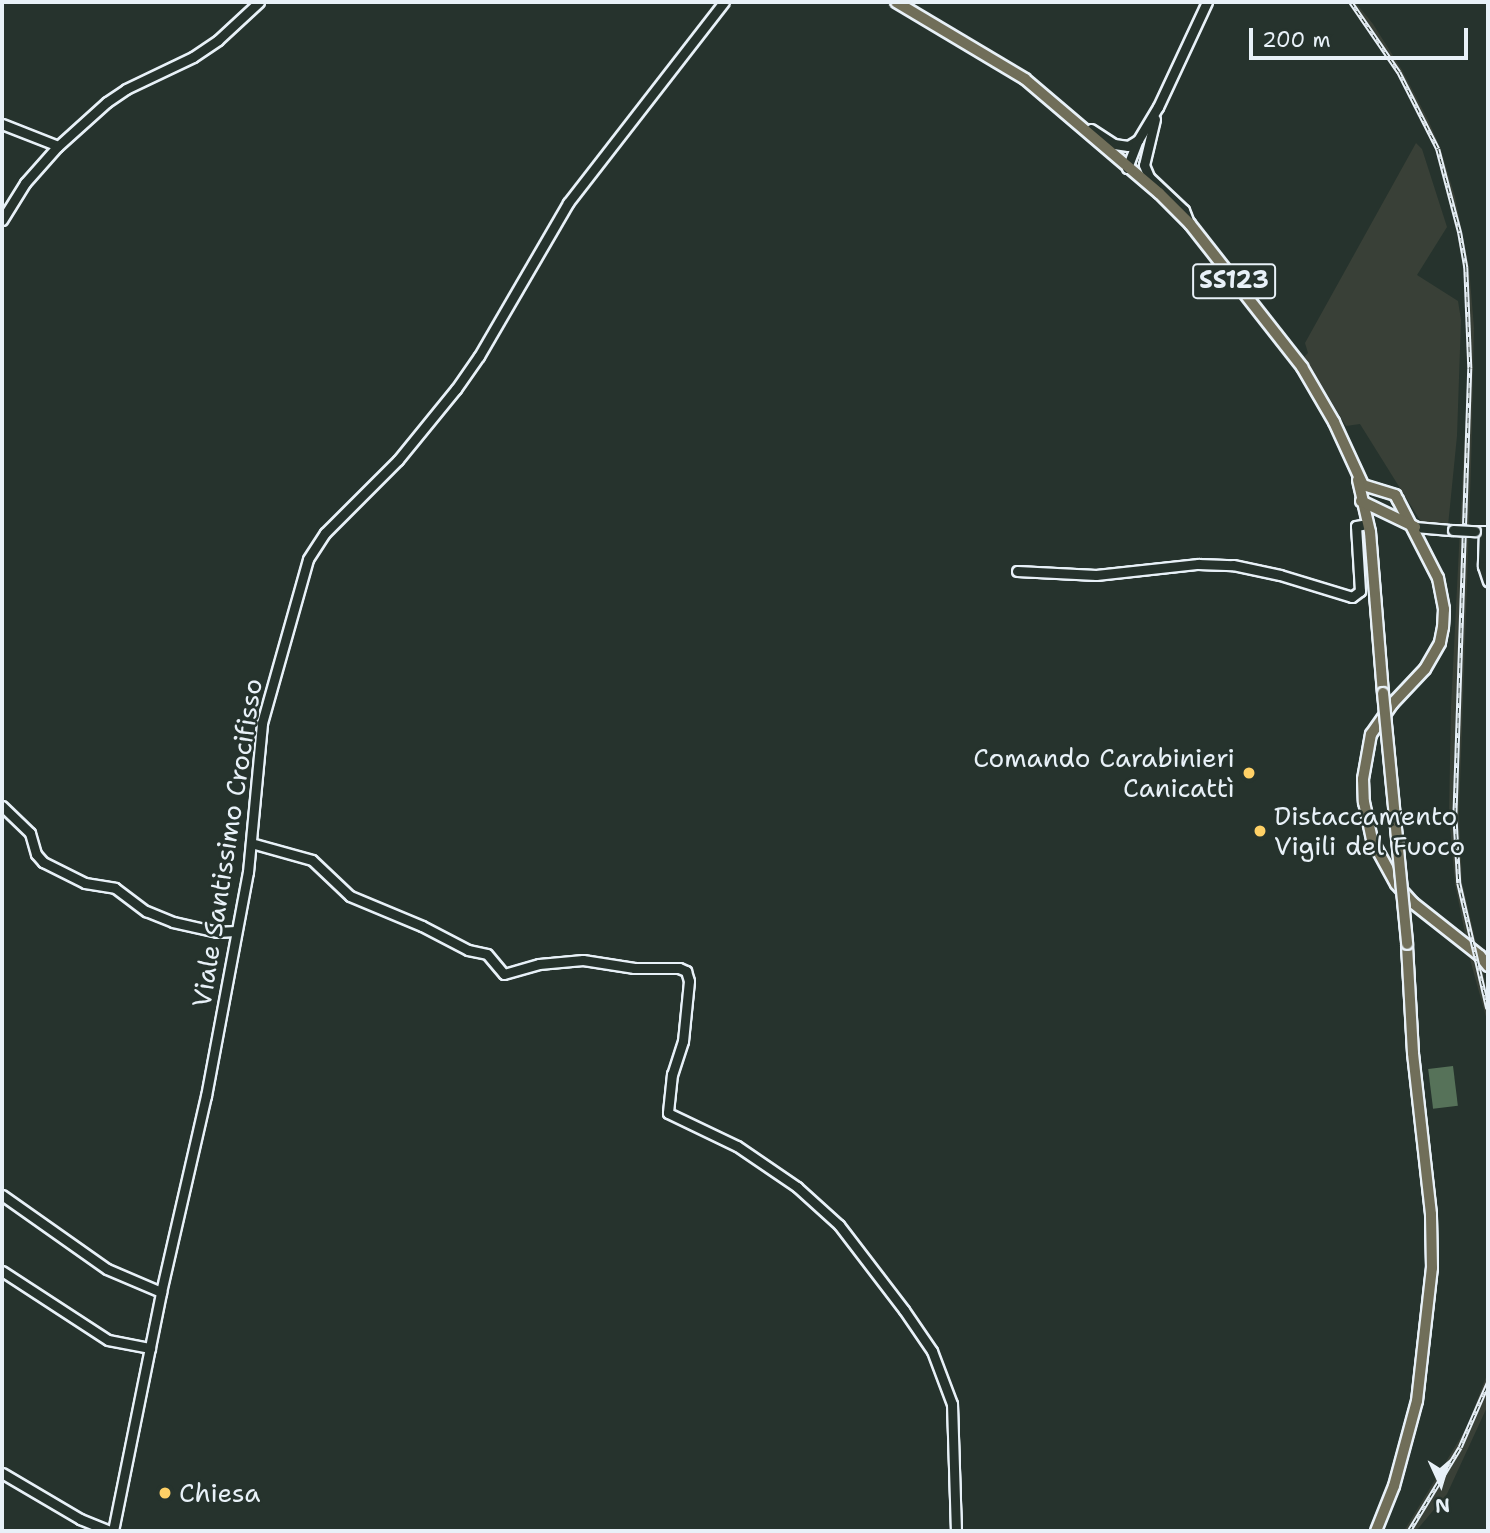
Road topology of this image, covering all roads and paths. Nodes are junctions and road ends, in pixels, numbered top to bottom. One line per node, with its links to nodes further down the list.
1 (259, 2): 9 (street)
2 (724, 2): 26 (street, Viale Santissimo Crocifisso)
3 (896, 2): 6 (main road, SS123)
4 (1207, 2): 5 (street)
5 (1158, 107): 8 (street); 10 (street)
6 (1063, 110): 8 (street); 11 (main road, SS123)
7 (2, 124): 9 (street)
8 (1138, 140): 11 (street)
9 (58, 146): 12 (street)
10 (1146, 152): 11 (street); 13 (street)
11 (1127, 168): 13 (main road, SS123)
12 (2, 219)
13 (1190, 224): 14 (main road, SS123)
14 (1325, 407): 15 (main road); 16 (main road)
15 (1340, 450): 19 (main road); 22 (main road)
16 (1353, 464): 17 (main road); 19 (main road)
17 (1382, 493): 18 (main road); 19 (main road)
18 (1397, 497): 20 (main road); 21 (main road)
19 (1364, 504): 20 (main road); 22 (main road)
20 (1391, 518): 21 (main road); 22 (main road)
21 (1415, 527): 24 (street, bridge); 28 (main road)
22 (1365, 529): 23 (street); 36 (main road, bridge)
23 (1017, 571)
24 (1488, 581)
25 (2, 806): 27 (street)
26 (251, 843): 27 (street, Viale Santissimo Crocifisso); 35 (street)
27 (236, 931): 31 (street, Viale Santissimo Crocifisso)
28 (1488, 966)
29 (2, 1195): 31 (street)
30 (2, 1271): 32 (street)
31 (161, 1292): 32 (street, Viale Santissimo Crocifisso)
32 (150, 1348): 34 (street, Viale Santissimo Crocifisso)
33 (2, 1473): 34 (street)
34 (112, 1531)
35 (956, 1531)
36 (1376, 1531)

